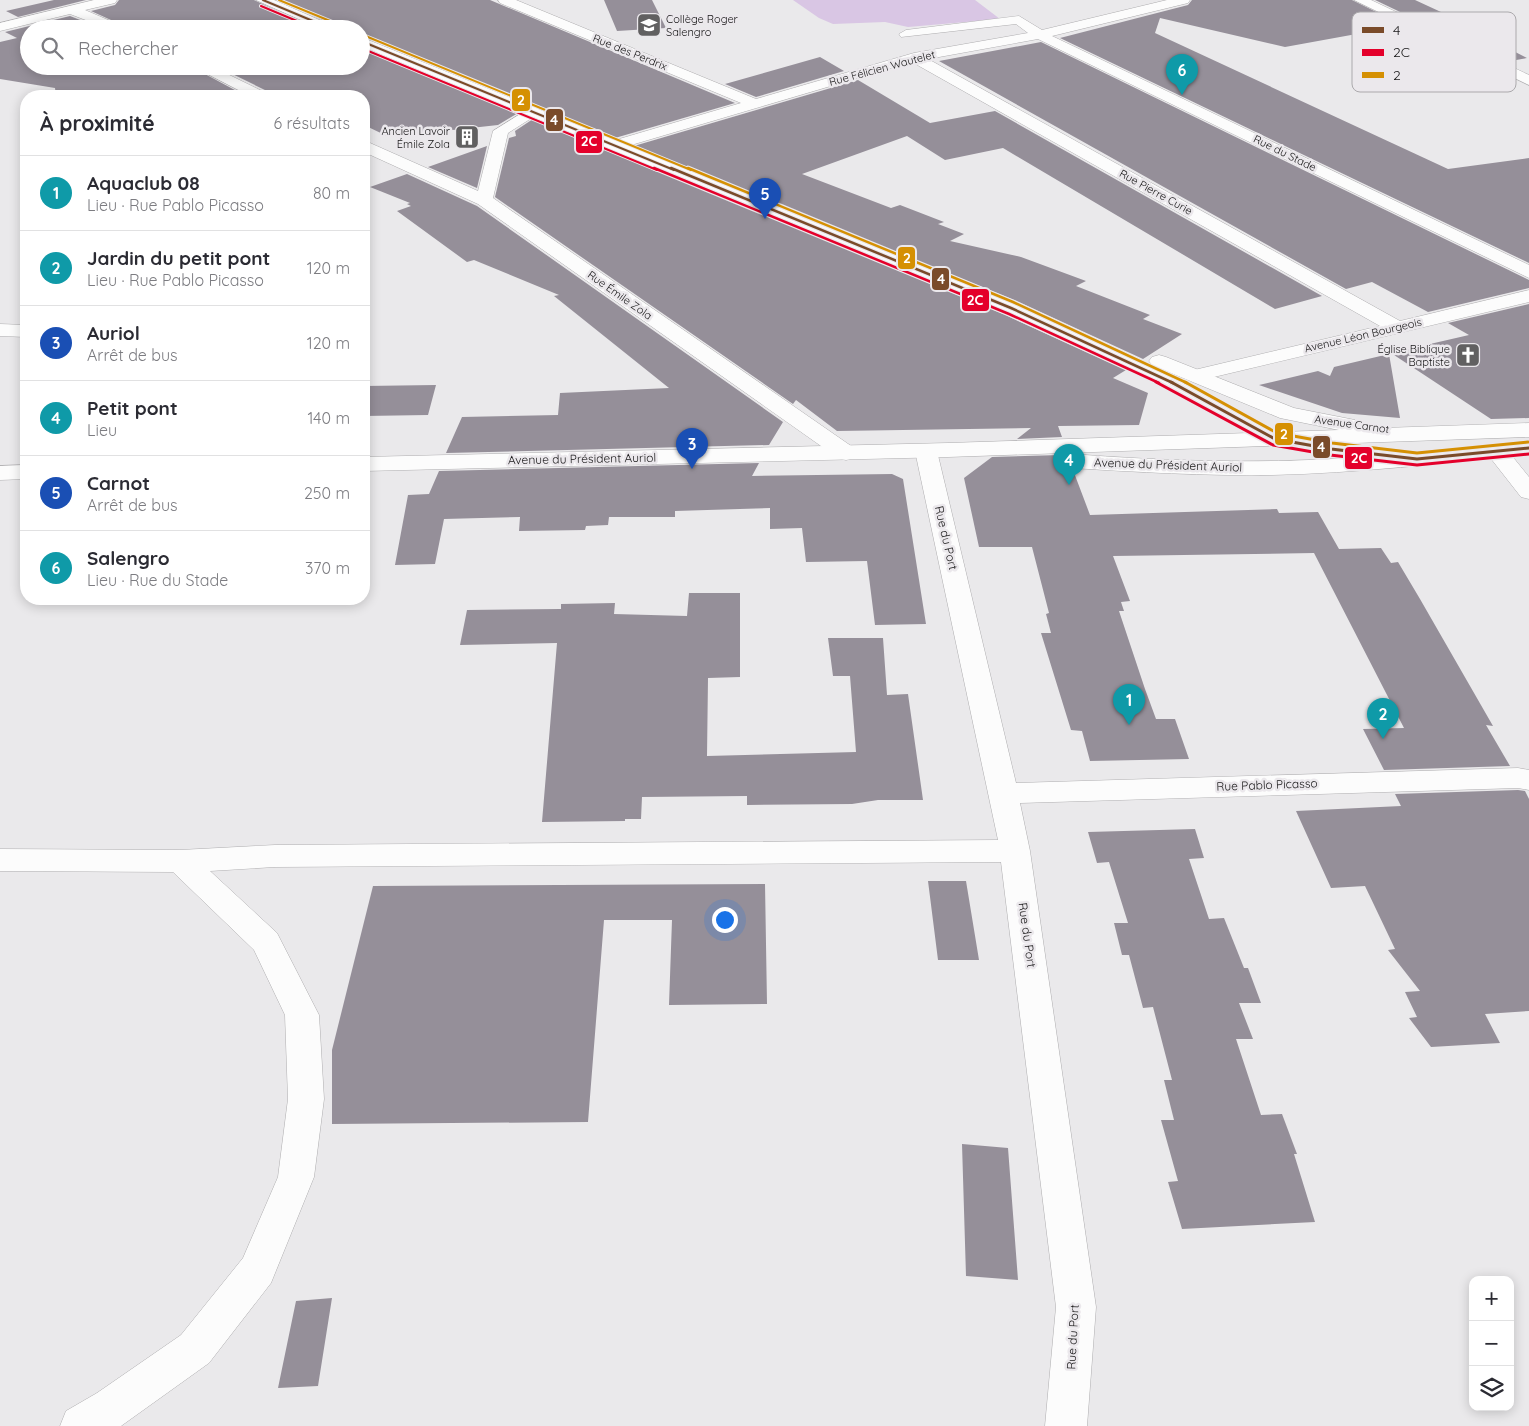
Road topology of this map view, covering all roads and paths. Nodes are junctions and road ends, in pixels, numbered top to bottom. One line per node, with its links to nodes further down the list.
1 (110, 0): 7 (street)
2 (263, 0): 11 (street)
3 (505, 0): 22 (street, Rue des Perdrix)
4 (1183, 0): 15 (street, Rue Félicien Wautelet)
5 (1361, 0): 8 (street)
6 (41, 2): 7 (street)
7 (73, 9): 9 (street); 10 (street)
8 (1386, 12)
9 (28, 20)
10 (100, 20)
11 (311, 20)
12 (20, 22): 13 (street)
13 (0, 27)
14 (906, 34): 15 (street, Rue du Stade)
15 (1040, 34): 17 (street, Rue Félicien Wautelet); 27 (street, Rue du Stade)
16 (370, 44): 23 (street, Avenue Carnot)
17 (914, 58): 22 (street, Rue Félicien Wautelet); 29 (street, Rue Pierre Curie)
18 (218, 75): 21 (street)
19 (1516, 75): 20 (street)
20 (1529, 81)
21 (249, 90)
22 (756, 104): 24 (street, Rue Félicien Wautelet)
23 (533, 111): 24 (street, Avenue Carnot); 26 (street)
24 (615, 145): 32 (street, Avenue Carnot)
25 (370, 149): 26 (street, Rue Émile Zola)
26 (484, 200): 41 (street, Rue Émile Zola)
27 (1529, 272)
28 (1529, 296): 29 (street, Avenue Léon Bourgeois)
29 (1397, 327): 32 (street, Avenue Léon Bourgeois)
30 (0, 330): 31 (street)
31 (20, 331)
32 (1195, 384): 33 (street, Avenue Carnot); 36 (street, Avenue Carnot); 37 (street)
33 (1254, 400): 35 (street, Avenue Carnot); 36 (street, Avenue Carnot)
34 (1529, 430): 35 (street)
35 (1423, 433): 36 (street)
36 (1275, 438): 37 (street, Avenue du Président Auriol); 42 (street, Avenue Carnot); 44 (street)
37 (1158, 443): 39 (street, Avenue du Président Auriol)
38 (1529, 448): 40 (street)
39 (937, 451): 41 (street, Avenue du Président Auriol); 44 (street, Avenue du Président Auriol); 49 (street, Rue du Port)
40 (1496, 451): 42 (street); 47 (street)
41 (846, 453): 43 (street, Avenue du Président Auriol)
42 (1417, 459): 44 (street, Avenue du Président Auriol)
43 (370, 464)
44 (1134, 465)
45 (20, 472): 46 (street)
46 (0, 473)
47 (1529, 492)
48 (1529, 780): 49 (street, Rue Pablo Picasso)
49 (1004, 793): 50 (street, Rue du Port)
50 (1015, 851): 52 (street); 54 (street, Rue du Port)
51 (0, 860): 52 (street)
52 (180, 861): 53 (street)
53 (81, 1426)
54 (1066, 1426)

